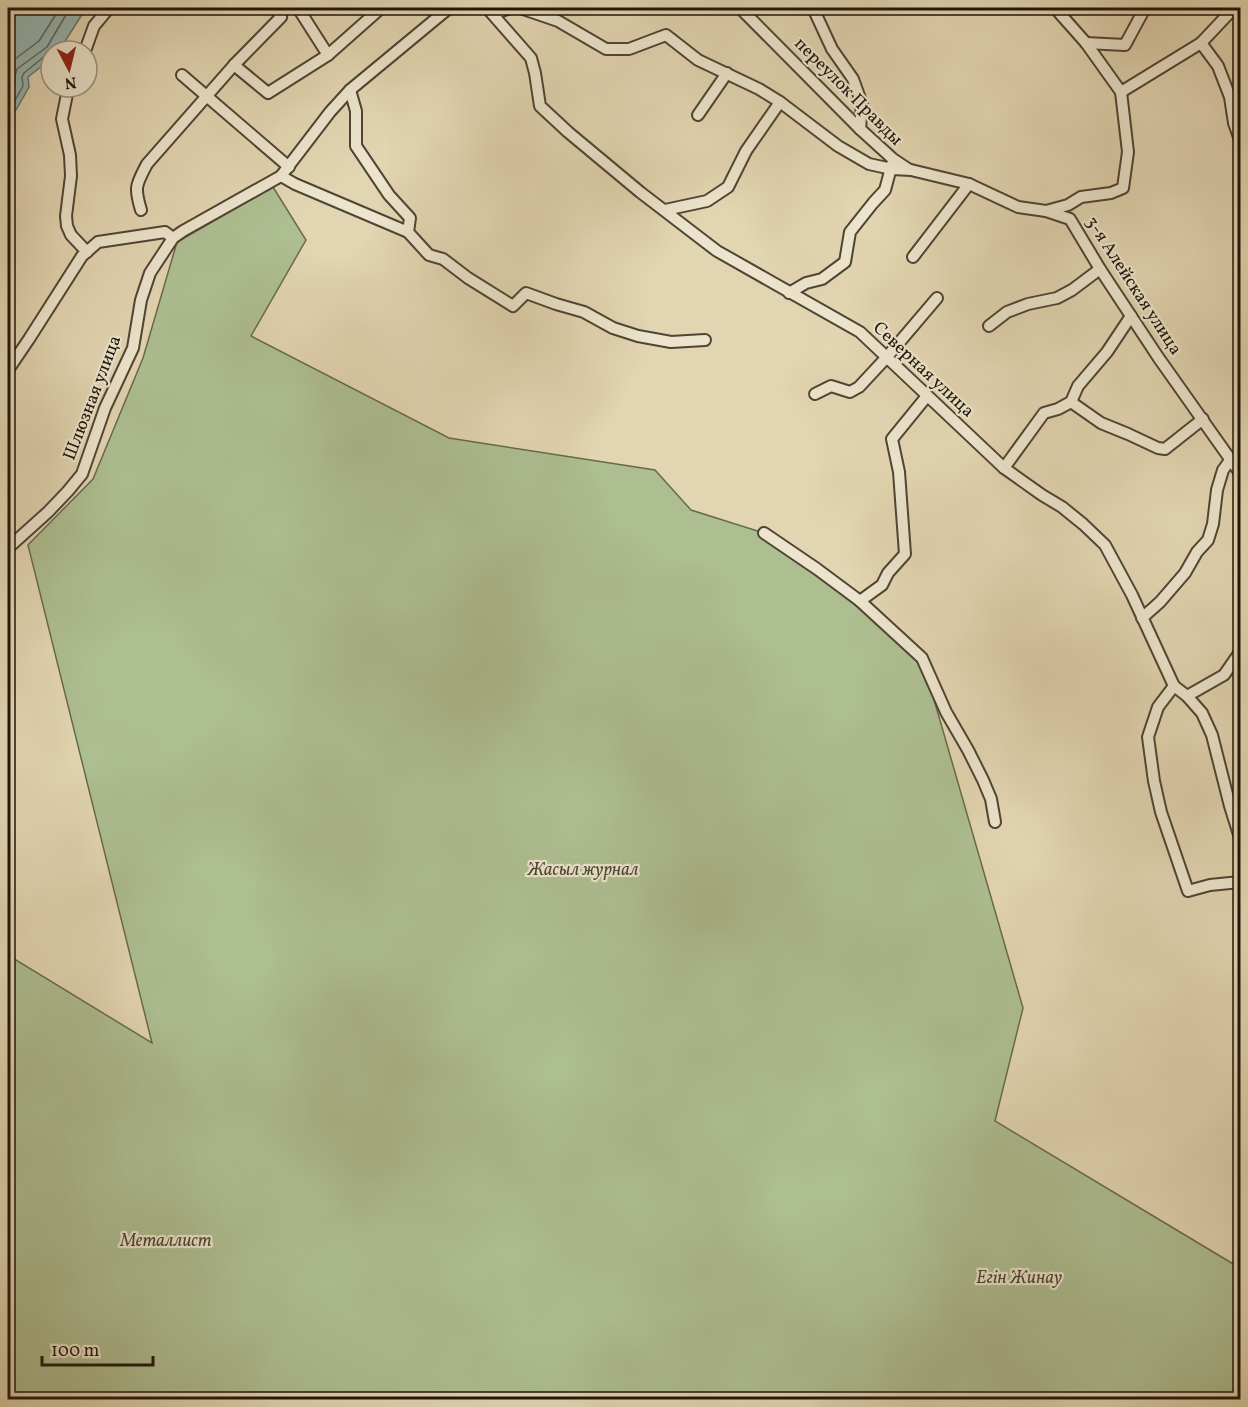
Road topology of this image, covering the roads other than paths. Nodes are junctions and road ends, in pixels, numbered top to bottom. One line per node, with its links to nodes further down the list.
1 (109, 8): 14 (street)
2 (298, 8): 13 (street); 17 (street)
3 (381, 8): 17 (street)
4 (449, 8): 21 (street, Шлюзная улица)
5 (510, 8): 12 (street)
6 (520, 8): 19 (street)
7 (740, 8): 27 (street, переулок Правды)
8 (813, 8): 27 (street)
9 (1055, 8): 15 (street)
10 (1145, 8): 15 (street)
11 (1234, 8): 16 (street)
12 (490, 11): 34 (street, Северная улица)
13 (278, 12): 18 (street)
14 (89, 39)
15 (1086, 43): 22 (street)
16 (1201, 43): 22 (street); 28 (street)
17 (328, 55): 18 (street)
18 (234, 64): 23 (street)
19 (727, 73): 25 (street); 26 (street)
20 (183, 75): 23 (street)
21 (350, 90): 30 (street, Шлюзная улица); 36 (street)
22 (1121, 93): 35 (street, 3-я Алейская улица)
23 (207, 97): 30 (street); 33 (street)
24 (66, 99): 38 (street)
25 (780, 102): 29 (street); 34 (street)
26 (698, 115)
27 (860, 129): 29 (street, переулок Правды)
28 (1240, 140)
29 (892, 164): 32 (street, переулок Правды); 41 (street)
30 (289, 167): 31 (street, Шлюзная улица)
31 (281, 176): 36 (street); 37 (street, Шлюзная улица)
32 (969, 184): 35 (street, переулок Правды); 39 (street)
33 (141, 210)
34 (665, 210): 41 (street, Северная улица)
35 (1046, 211): 40 (street, 3-я Алейская улица)
36 (408, 232): 45 (street)
37 (173, 238): 38 (street); 56 (street, Шлюзная улица)
38 (87, 252): 47 (street)
39 (913, 256)
40 (1100, 269): 43 (street, 3-я Алейская улица); 44 (street)
41 (789, 293): 46 (street, Северная улица)
42 (937, 298): 46 (street)
43 (1131, 316): 50 (street); 51 (street, 3-я Алейская улица)
44 (989, 326)
45 (705, 340)
46 (886, 358): 48 (street); 49 (street, Северная улица)
47 (8, 370)
48 (815, 394)
49 (927, 396): 53 (street, Северная улица); 57 (street)
50 (1071, 402): 51 (street); 53 (street)
51 (1203, 419): 52 (street, 3-я Алейская улица)
52 (1231, 459): 54 (street, 3-я Алейская улица); 58 (street)
53 (1004, 468): 58 (street, Северная улица)
54 (1240, 473)
55 (764, 533): 57 (street)
56 (8, 548)
57 (860, 601): 62 (street)
58 (1142, 618): 60 (street, Северная улица)
59 (1240, 651): 61 (street)
60 (1174, 686): 61 (street, Северная улица); 64 (street)
61 (1187, 696): 63 (street, Северная улица)
62 (995, 822)
63 (1240, 838)
64 (1240, 882)

